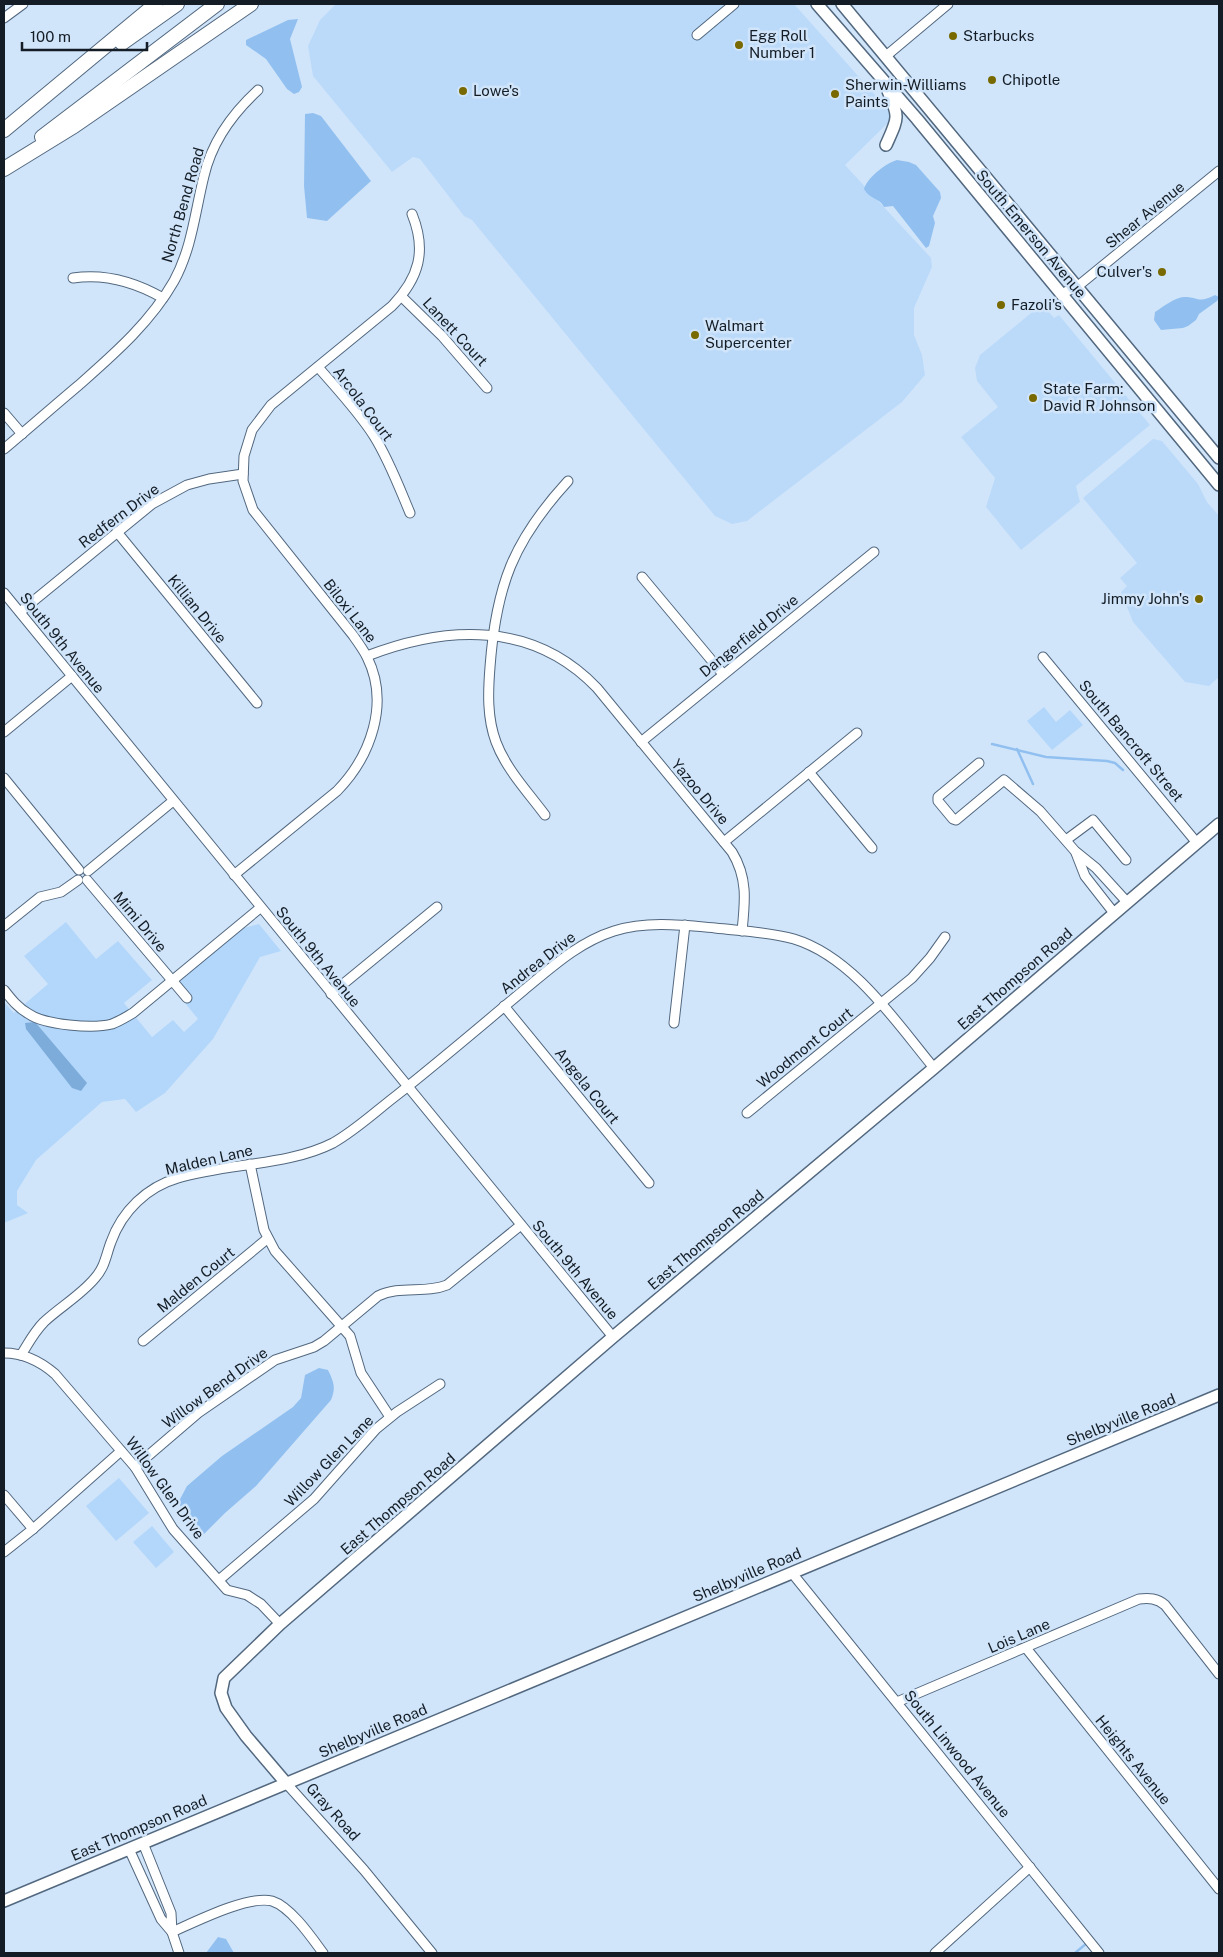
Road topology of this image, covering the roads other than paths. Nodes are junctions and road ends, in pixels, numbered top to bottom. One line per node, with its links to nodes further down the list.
1 (23, 4): 10 (street)
2 (156, 4): 15 (highway)
3 (177, 4): 15 (highway)
4 (217, 4): 18 (highway)
5 (252, 4): 18 (highway)
6 (734, 4): 11 (street)
7 (817, 4): 13 (main road, South Emerson Avenue)
8 (842, 4): 12 (main road, South Emerson Avenue)
9 (948, 4): 12 (street)
10 (4, 18)
11 (697, 35)
12 (886, 56): 22 (main road, South Emerson Avenue)
13 (883, 80): 17 (main road); 23 (main road, South Emerson Avenue)
14 (258, 90): 25 (street, North Bend Road)
15 (34, 106): 16 (highway)
16 (4, 130)
17 (886, 145)
18 (4, 168)
19 (1219, 171): 22 (street, Shear Avenue)
20 (412, 214): 24 (street)
21 (73, 278): 25 (street)
22 (1078, 286): 23 (street, Shear Avenue); 31 (main road, South Emerson Avenue)
23 (1062, 294): 34 (main road, South Emerson Avenue)
24 (402, 297): 26 (street); 27 (street, Lanett Court)
25 (162, 298): 29 (street, North Bend Road)
26 (318, 367): 32 (street); 35 (street, Arcola Court)
27 (487, 388)
28 (4, 413): 29 (street)
29 (22, 434): 30 (street, North Bend Road)
30 (4, 449)
31 (1219, 458)
32 (243, 474): 36 (street, Redfern Drive); 42 (street, Biloxi Lane)
33 (568, 481): 41 (street)
34 (1219, 485)
35 (410, 513)
36 (117, 532): 40 (street, Redfern Drive); 46 (street, Killian Drive)
37 (874, 552): 44 (street, Dangerfield Drive)
38 (642, 576): 44 (street)
39 (4, 593): 40 (street, South 9th Avenue)
40 (20, 612): 45 (street, South 9th Avenue)
41 (492, 636): 42 (street, Yazoo Drive); 49 (street, Yazoo Drive); 54 (street)
42 (367, 656): 62 (street, Biloxi Lane)
43 (1043, 657): 58 (street, South Bancroft Street)
44 (724, 674): 49 (street, Dangerfield Drive)
45 (72, 676): 47 (street); 53 (street, South 9th Avenue)
46 (257, 704)
47 (4, 732)
48 (857, 733): 51 (street)
49 (642, 742): 57 (street, Yazoo Drive)
50 (979, 763): 56 (street)
51 (809, 772): 57 (street); 59 (street)
52 (4, 778): 63 (street, Mimi Drive)
53 (174, 801): 62 (street, South 9th Avenue); 63 (street)
54 (545, 815)
55 (1219, 824): 58 (main road, East Thompson Road)
56 (1066, 840): 60 (street); 61 (street)
57 (724, 842): 70 (street, Yazoo Drive)
58 (1197, 843): 64 (main road, East Thompson Road)
59 (872, 848)
60 (1075, 851): 64 (street); 67 (street)
61 (1126, 860)
62 (234, 875): 66 (street, South 9th Avenue)
63 (83, 876): 68 (street); 72 (street, Mimi Drive)
64 (1127, 902): 67 (main road, East Thompson Road)
65 (437, 907): 74 (street)
66 (260, 908): 72 (street); 74 (street, South 9th Avenue)
67 (1114, 913): 79 (main road, East Thompson Road)
68 (4, 926)
69 (685, 926): 70 (street, Andrea Drive); 77 (street, Andrea Drive); 78 (street)
70 (742, 931): 76 (street)
71 (945, 937): 76 (street, Woodmont Court)
72 (171, 981): 73 (street); 75 (street, Mimi Drive)
73 (4, 990)
74 (331, 994): 80 (street, South 9th Avenue)
75 (187, 998)
76 (880, 1004): 79 (street); 81 (street, Woodmont Court)
77 (504, 1006): 80 (street, Andrea Drive); 83 (street, Angela Court)
78 (674, 1024)
79 (934, 1068): 87 (main road, East Thompson Road)
80 (407, 1087): 82 (street, Malden Lane); 84 (street, South 9th Avenue)
81 (747, 1113)
82 (250, 1164): 85 (street); 90 (street, Malden Lane)
83 (649, 1183)
84 (521, 1225): 86 (street, Willow Bend Drive); 87 (street, South 9th Avenue)
85 (267, 1239): 86 (street); 88 (street, Malden Court)
86 (342, 1327): 93 (street, Willow Glen Lane); 95 (street, Willow Bend Drive)
87 (613, 1337): 101 (main road, East Thompson Road)
88 (143, 1341)
89 (4, 1353): 90 (street, Willow Glen Drive)
90 (22, 1355): 94 (street, Willow Glen Drive)
91 (440, 1384): 93 (street, Willow Glen Lane)
92 (1219, 1395): 99 (main road, Shelbyville Road)
93 (390, 1417): 100 (street, Willow Glen Lane)
94 (122, 1451): 95 (street, Willow Glen Drive); 97 (street)
95 (135, 1466): 100 (street, Willow Glen Drive)
96 (4, 1495): 97 (street)
97 (33, 1529): 98 (street)
98 (4, 1552)
99 (792, 1573): 105 (street, South Linwood Avenue); 106 (main road, Shelbyville Road)
100 (219, 1580): 101 (street, Willow Glen Drive)
101 (280, 1624): 104 (main road, East Thompson Road)
102 (1026, 1648): 103 (street, Lois Lane); 105 (street, Lois Lane); 110 (street, Heights Avenue)
103 (1219, 1674)
104 (221, 1687): 106 (main road, Gray Road)
105 (897, 1702): 109 (street, South Linwood Avenue)
106 (286, 1783): 107 (main road, East Thompson Road); 115 (street, Gray Road)
107 (143, 1843): 108 (main road, East Thompson Road); 112 (street)
108 (129, 1849): 111 (main road, East Thompson Road); 112 (street)
109 (1030, 1867): 116 (street); 117 (street, South Linwood Avenue)
110 (1219, 1889)
111 (4, 1901)
112 (172, 1932): 113 (street); 114 (street)
113 (179, 1953)
114 (323, 1953)
115 (432, 1953)
116 (934, 1953)
117 (1100, 1953)

